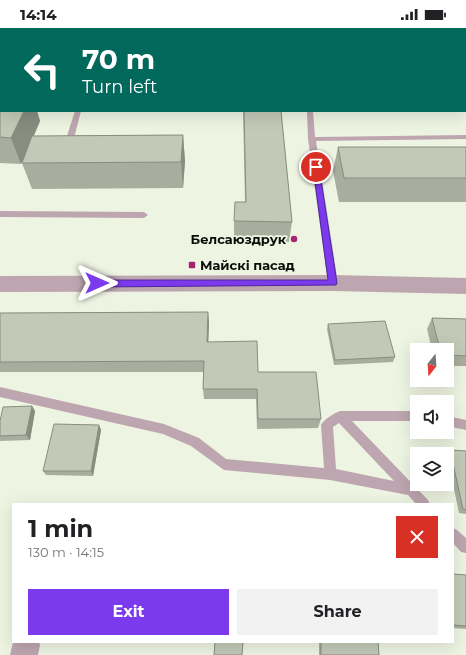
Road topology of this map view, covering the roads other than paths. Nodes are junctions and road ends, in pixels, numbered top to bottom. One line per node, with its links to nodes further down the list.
1 (78, 112): 5 (lane)
2 (310, 112): 4 (lane)
3 (466, 137): 4 (lane)
4 (312, 139): 8 (lane)
5 (69, 142)
6 (0, 214): 7 (lane)
7 (144, 215)
8 (333, 283): 9 (street); 10 (street)
9 (0, 284)
10 (466, 286)
11 (0, 392): 16 (lane)
12 (340, 416): 13 (lane); 16 (lane); 17 (lane)
13 (410, 416)
14 (454, 422): 15 (lane)
15 (466, 425)
16 (330, 474): 18 (lane)
17 (410, 489)
18 (410, 490)
19 (412, 491): 20 (lane)
20 (423, 503)
21 (454, 535): 22 (lane)
22 (466, 547)

